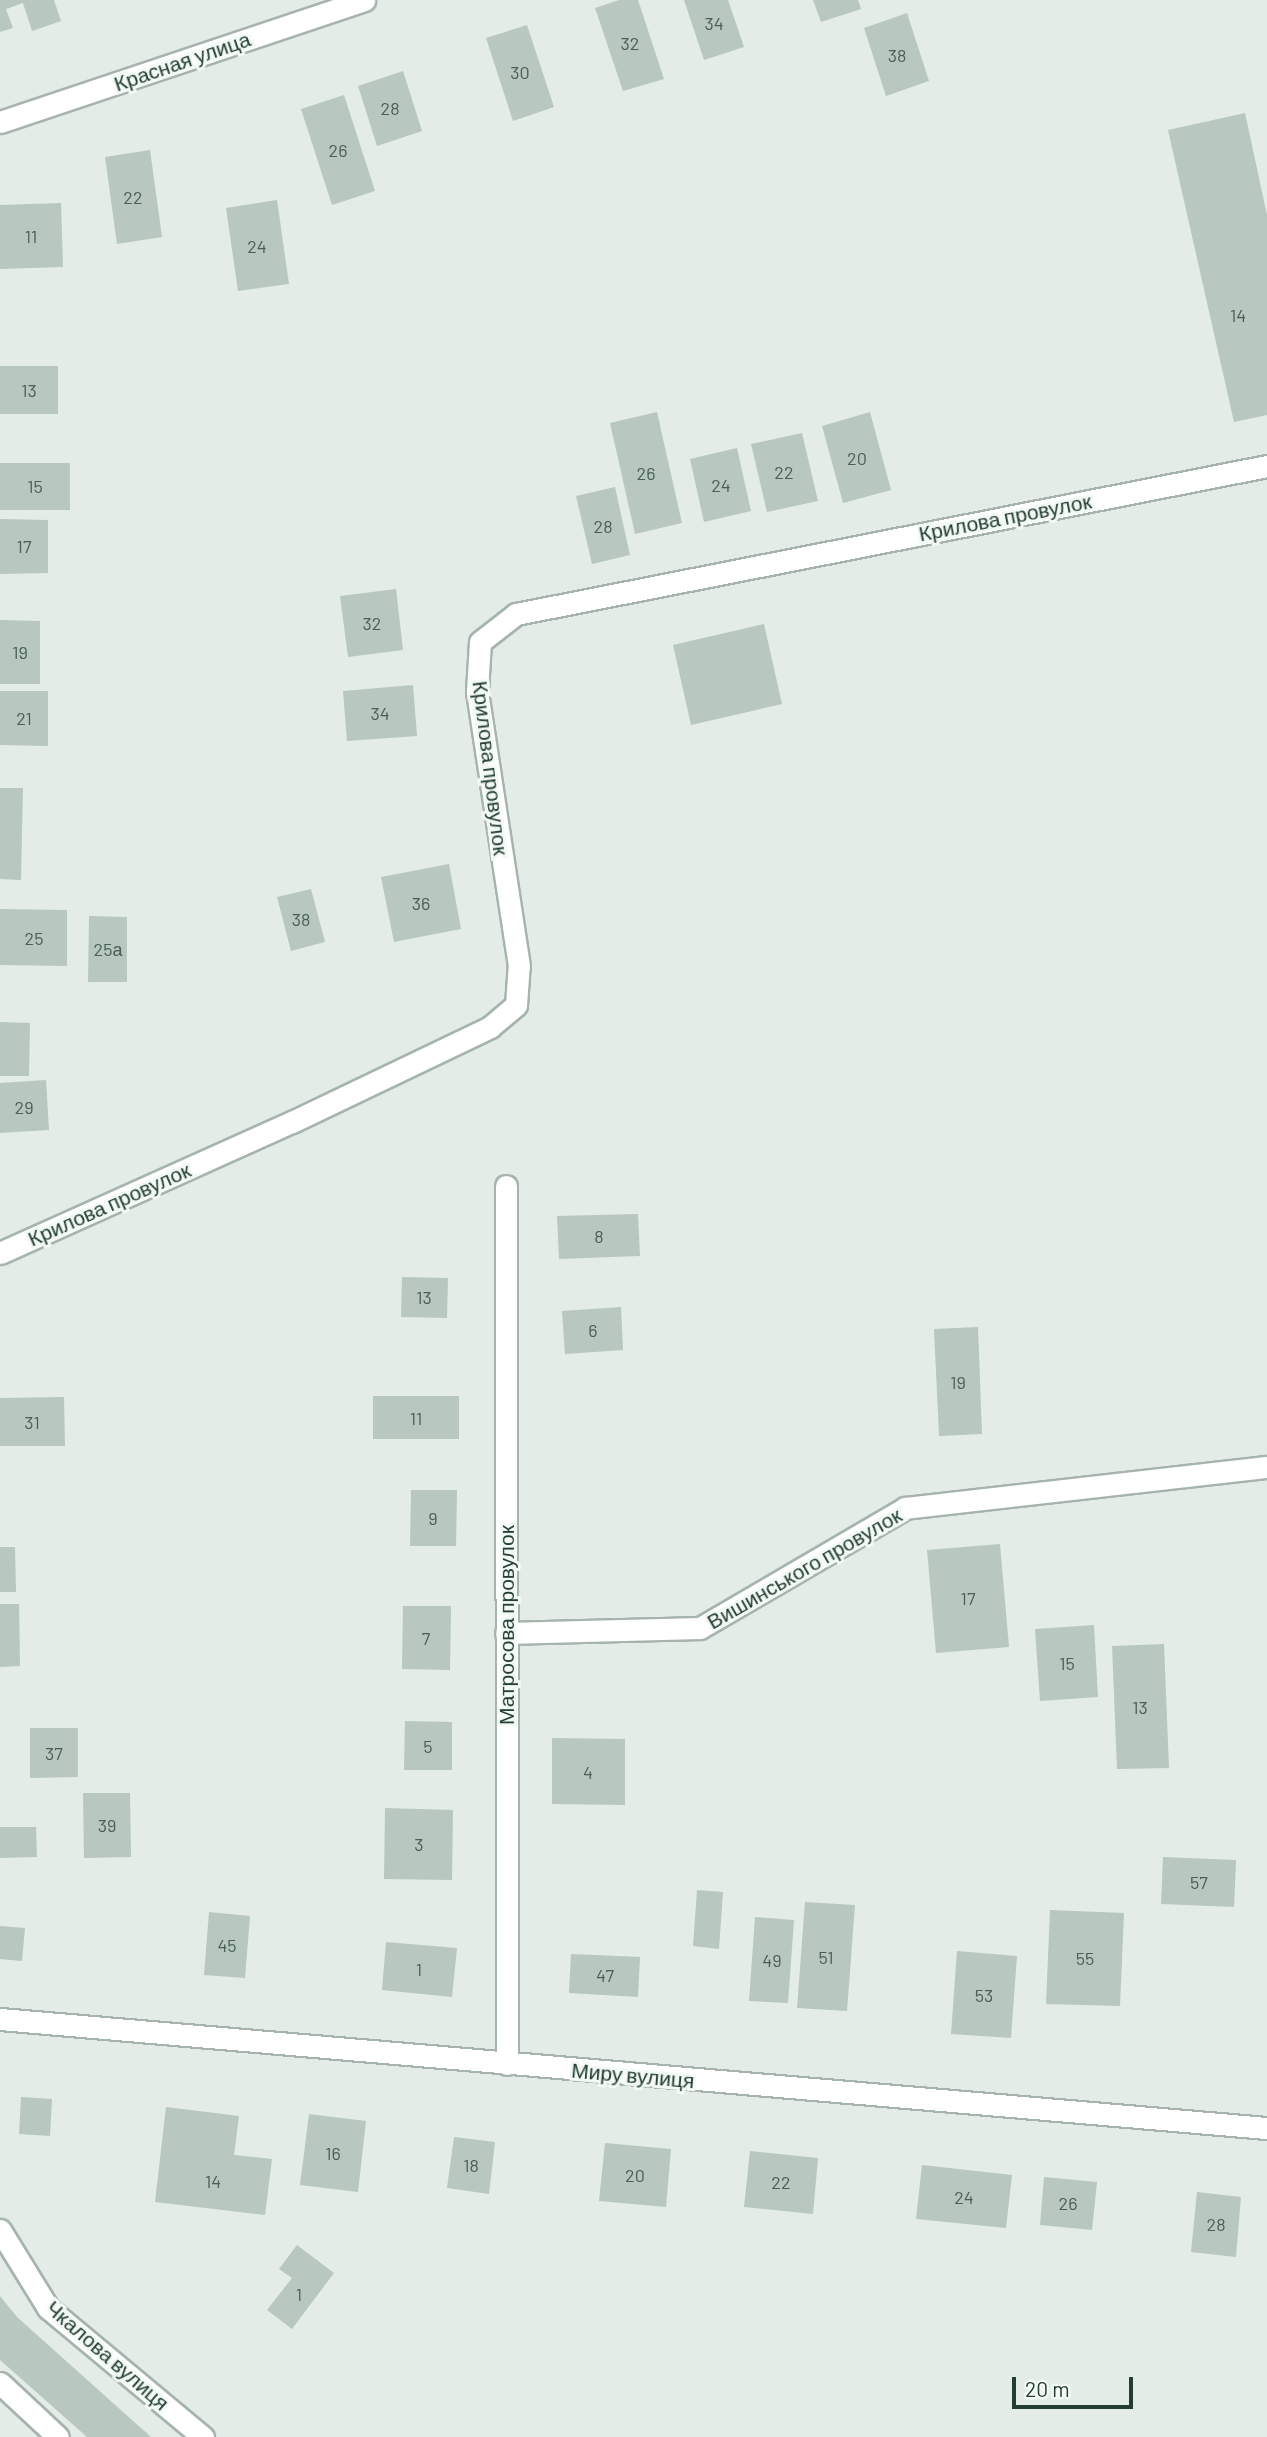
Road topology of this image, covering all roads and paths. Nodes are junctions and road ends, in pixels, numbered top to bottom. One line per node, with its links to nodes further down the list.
1 (364, 0): 2 (street, Красная улица)
2 (0, 122)
3 (1267, 466): 5 (street, Крилова провулок)
4 (506, 1186): 7 (street, Матросова провулок)
5 (0, 1253)
6 (1267, 1466): 7 (street, Вишинського провулок)
7 (506, 1633): 9 (street, Матросова провулок)
8 (0, 2019): 9 (street, Миру вулиця)
9 (507, 2064): 10 (street, Миру вулиця)
10 (1267, 2128)
11 (0, 2230): 14 (street, Чкалова вулиця)
12 (0, 2383): 13 (street)
13 (58, 2437)
14 (203, 2437)

